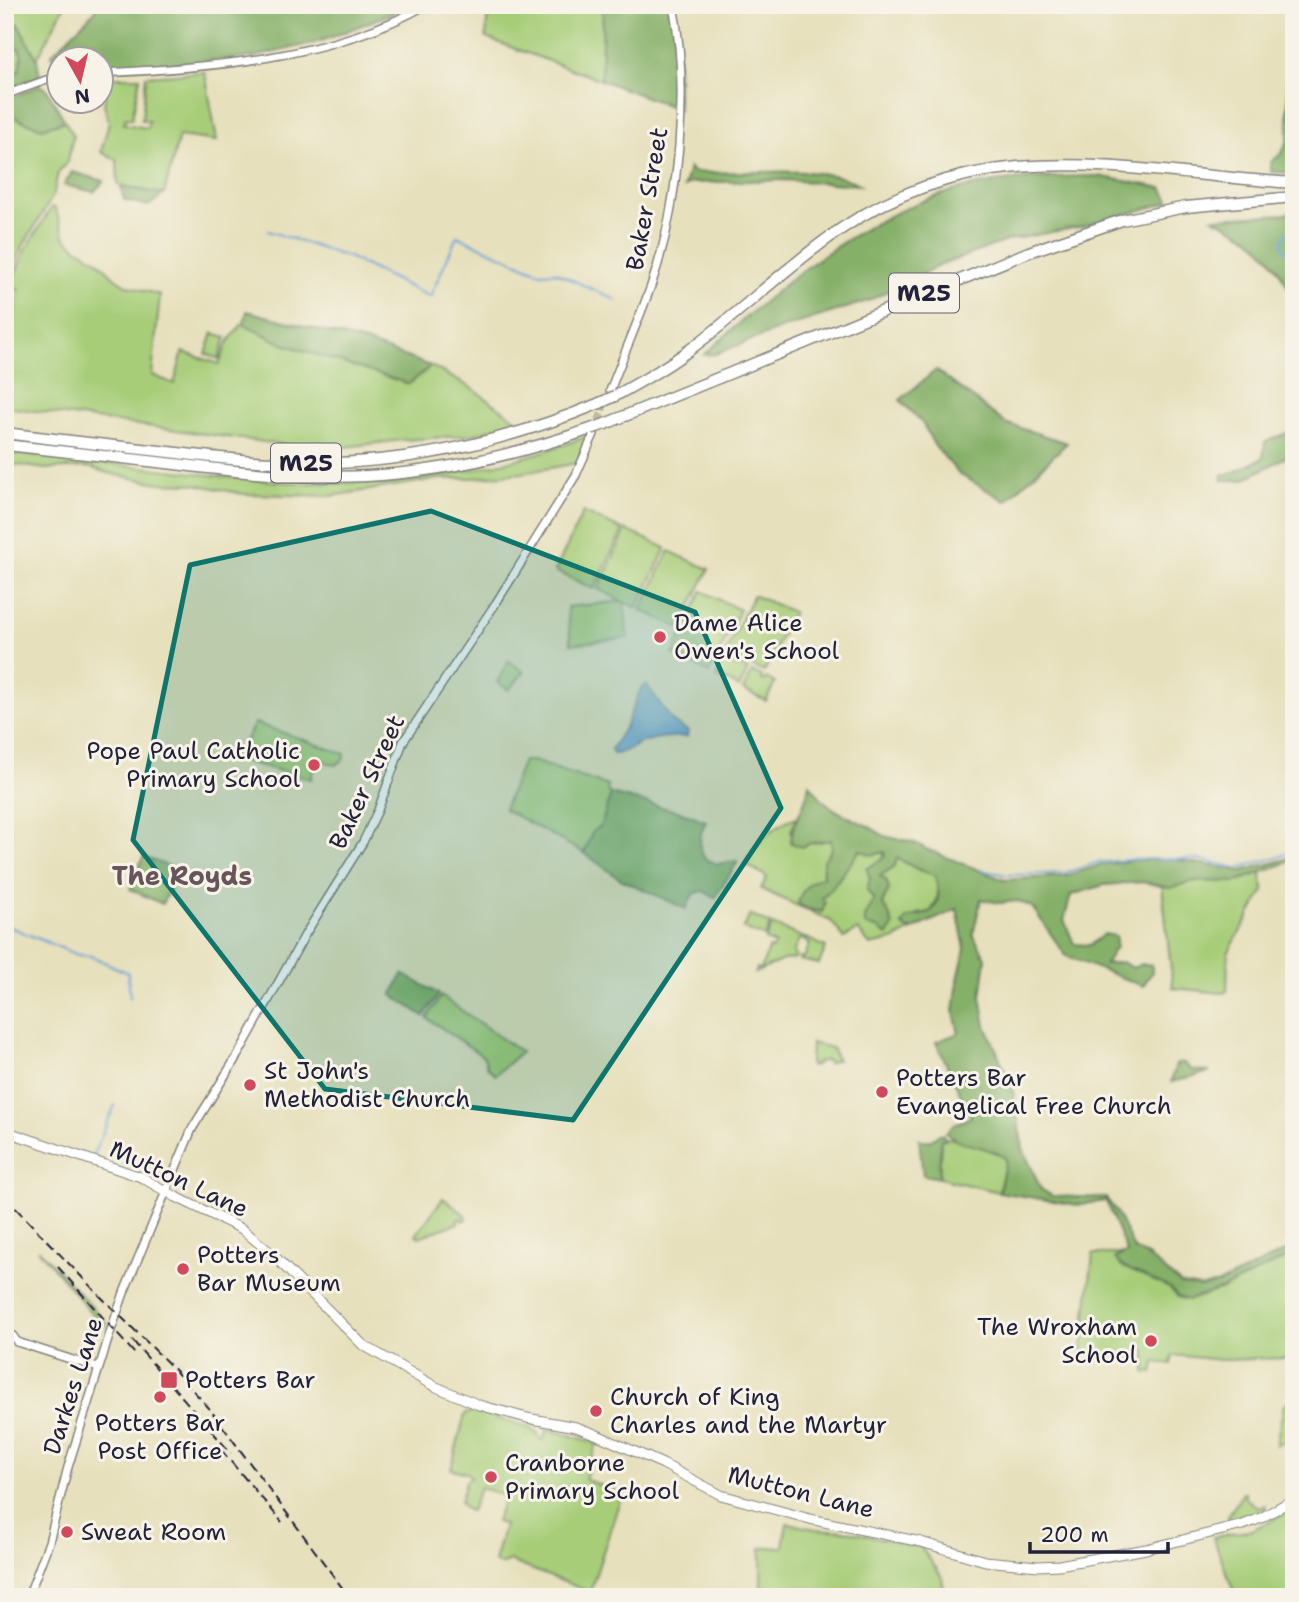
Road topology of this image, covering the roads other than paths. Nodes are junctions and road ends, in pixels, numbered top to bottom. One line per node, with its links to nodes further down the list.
1 (426, 5): 3 (street)
2 (673, 5): 12 (street, Baker Street)
3 (116, 72)
4 (46, 80): 5 (street)
5 (5, 95)
6 (1125, 167): 7 (highway, M25); 8 (highway, M25); 12 (highway, M25)
7 (1294, 176)
8 (1294, 183)
9 (1294, 197): 11 (highway, M25)
10 (1294, 204): 11 (highway, M25)
11 (1113, 224): 13 (highway, M25, bridge)
12 (612, 393): 14 (highway, M25, bridge)
13 (592, 432): 15 (highway, M25); 17 (street, Baker Street)
14 (5, 433)
15 (5, 445)
16 (5, 1130): 17 (main road, Mutton Lane)
17 (166, 1191): 19 (street, Darkes Lane); 20 (main road, Mutton Lane)
18 (6, 1339): 19 (street)
19 (98, 1368): 21 (street, Darkes Lane)
20 (1294, 1499)
21 (28, 1597)

